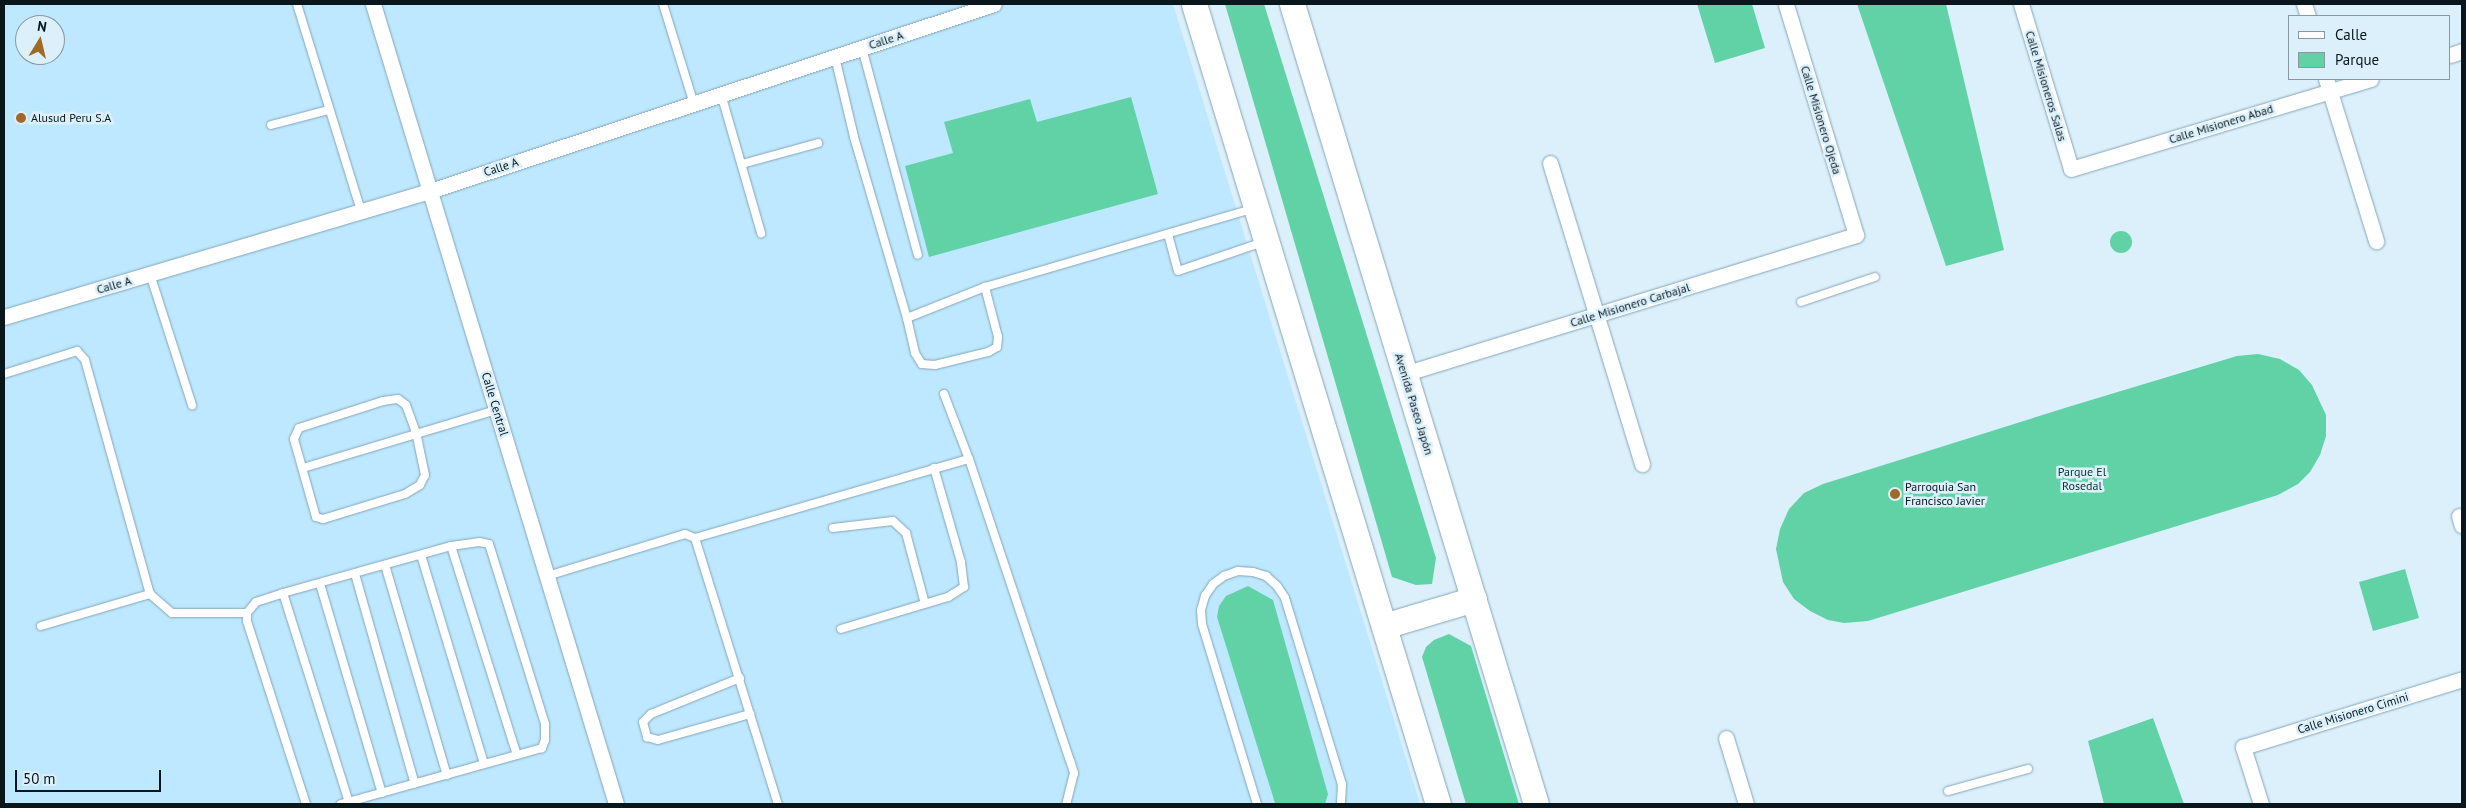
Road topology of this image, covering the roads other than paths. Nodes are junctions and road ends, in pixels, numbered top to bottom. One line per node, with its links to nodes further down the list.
1 (297, 4): 15 (lane)
2 (373, 4): 21 (street, Calle Central)
3 (664, 4): 14 (lane)
4 (994, 4): 9 (street, Calle A)
5 (1194, 4): 22 (main road)
6 (1292, 4): 38 (main road, Avenida Paseo Japón)
7 (1786, 4): 26 (street, Calle Misionero Ojeda)
8 (2021, 4): 20 (street, Calle Misioneros Salas)
9 (862, 48): 10 (street, Calle A); 29 (lane)
10 (835, 57): 13 (street, Calle A); 36 (lane)
11 (2364, 80): 12 (street, Calle Misionero Abad)
12 (2328, 85): 20 (street, Calle Misionero Abad); 28 (street)
13 (721, 94): 14 (street, Calle A); 19 (lane)
14 (694, 104): 21 (street, Calle A)
15 (328, 110): 16 (lane); 23 (lane)
16 (271, 125)
17 (818, 144): 19 (lane)
18 (1550, 163): 34 (street)
19 (742, 164): 24 (lane)
20 (2071, 169)
21 (430, 191): 23 (street, Calle A); 41 (street, Calle Central)
22 (1257, 208): 25 (lane); 27 (main road)
23 (361, 211): 30 (street, Calle A)
24 (761, 233)
25 (1168, 234): 27 (lane); 32 (lane)
26 (1856, 235): 34 (street, Calle Misionero Carbajal)
27 (1267, 241): 61 (main road)
28 (2376, 241)
29 (918, 255)
30 (150, 274): 35 (street, Calle A); 40 (lane)
31 (1875, 277): 33 (lane)
32 (985, 287): 36 (lane); 36 (lane)
33 (1801, 302)
34 (1597, 315): 38 (street, Calle Misionero Carbajal); 44 (street)
35 (4, 317)
36 (908, 318)
37 (4, 374): 56 (lane)
38 (1404, 374): 57 (main road, Avenida Paseo Japón)
39 (944, 394): 43 (lane)
40 (192, 405)
41 (496, 410): 42 (lane); 53 (street, Calle Central)
42 (416, 432): 45 (lane); 45 (lane); 45 (lane)
43 (969, 460): 46 (lane); 79 (lane)
44 (1642, 464)
45 (303, 468)
46 (934, 468): 48 (lane); 58 (lane)
47 (833, 528): 58 (lane)
48 (696, 538): 53 (lane); 63 (lane)
49 (451, 546): 50 (lane); 67 (lane); 67 (lane)
50 (421, 555): 51 (lane); 68 (lane)
51 (385, 565): 52 (lane); 70 (lane)
52 (355, 574): 54 (lane); 71 (lane)
53 (547, 576): 77 (street, Calle Central)
54 (320, 584): 55 (lane); 73 (lane)
55 (283, 593): 59 (lane); 74 (lane)
56 (150, 594): 59 (lane); 60 (lane)
57 (1474, 599): 61 (main road); 83 (main road, Avenida Paseo Japón)
58 (925, 604): 62 (lane)
59 (247, 613): 75 (lane)
60 (41, 626)
61 (1384, 626): 82 (main road)
62 (841, 629)
63 (740, 678): 65 (lane); 65 (lane)
64 (2462, 679): 85 (street, Calle Misionero Cimini)
65 (750, 714): 78 (lane)
66 (1726, 738): 84 (street)
67 (518, 755): 68 (lane)
68 (484, 764): 70 (lane)
69 (2028, 769): 72 (lane)
70 (448, 775): 71 (lane)
71 (415, 784): 73 (lane)
72 (1948, 791)
73 (382, 793): 74 (lane)
74 (349, 802): 76 (lane)
75 (306, 804)
76 (340, 804)
77 (616, 804)
78 (778, 804)
79 (1066, 804)
80 (1257, 804): 81 (lane)
81 (1342, 804)
82 (1438, 804)
83 (1536, 804)
84 (1746, 804)
85 (2261, 804)

